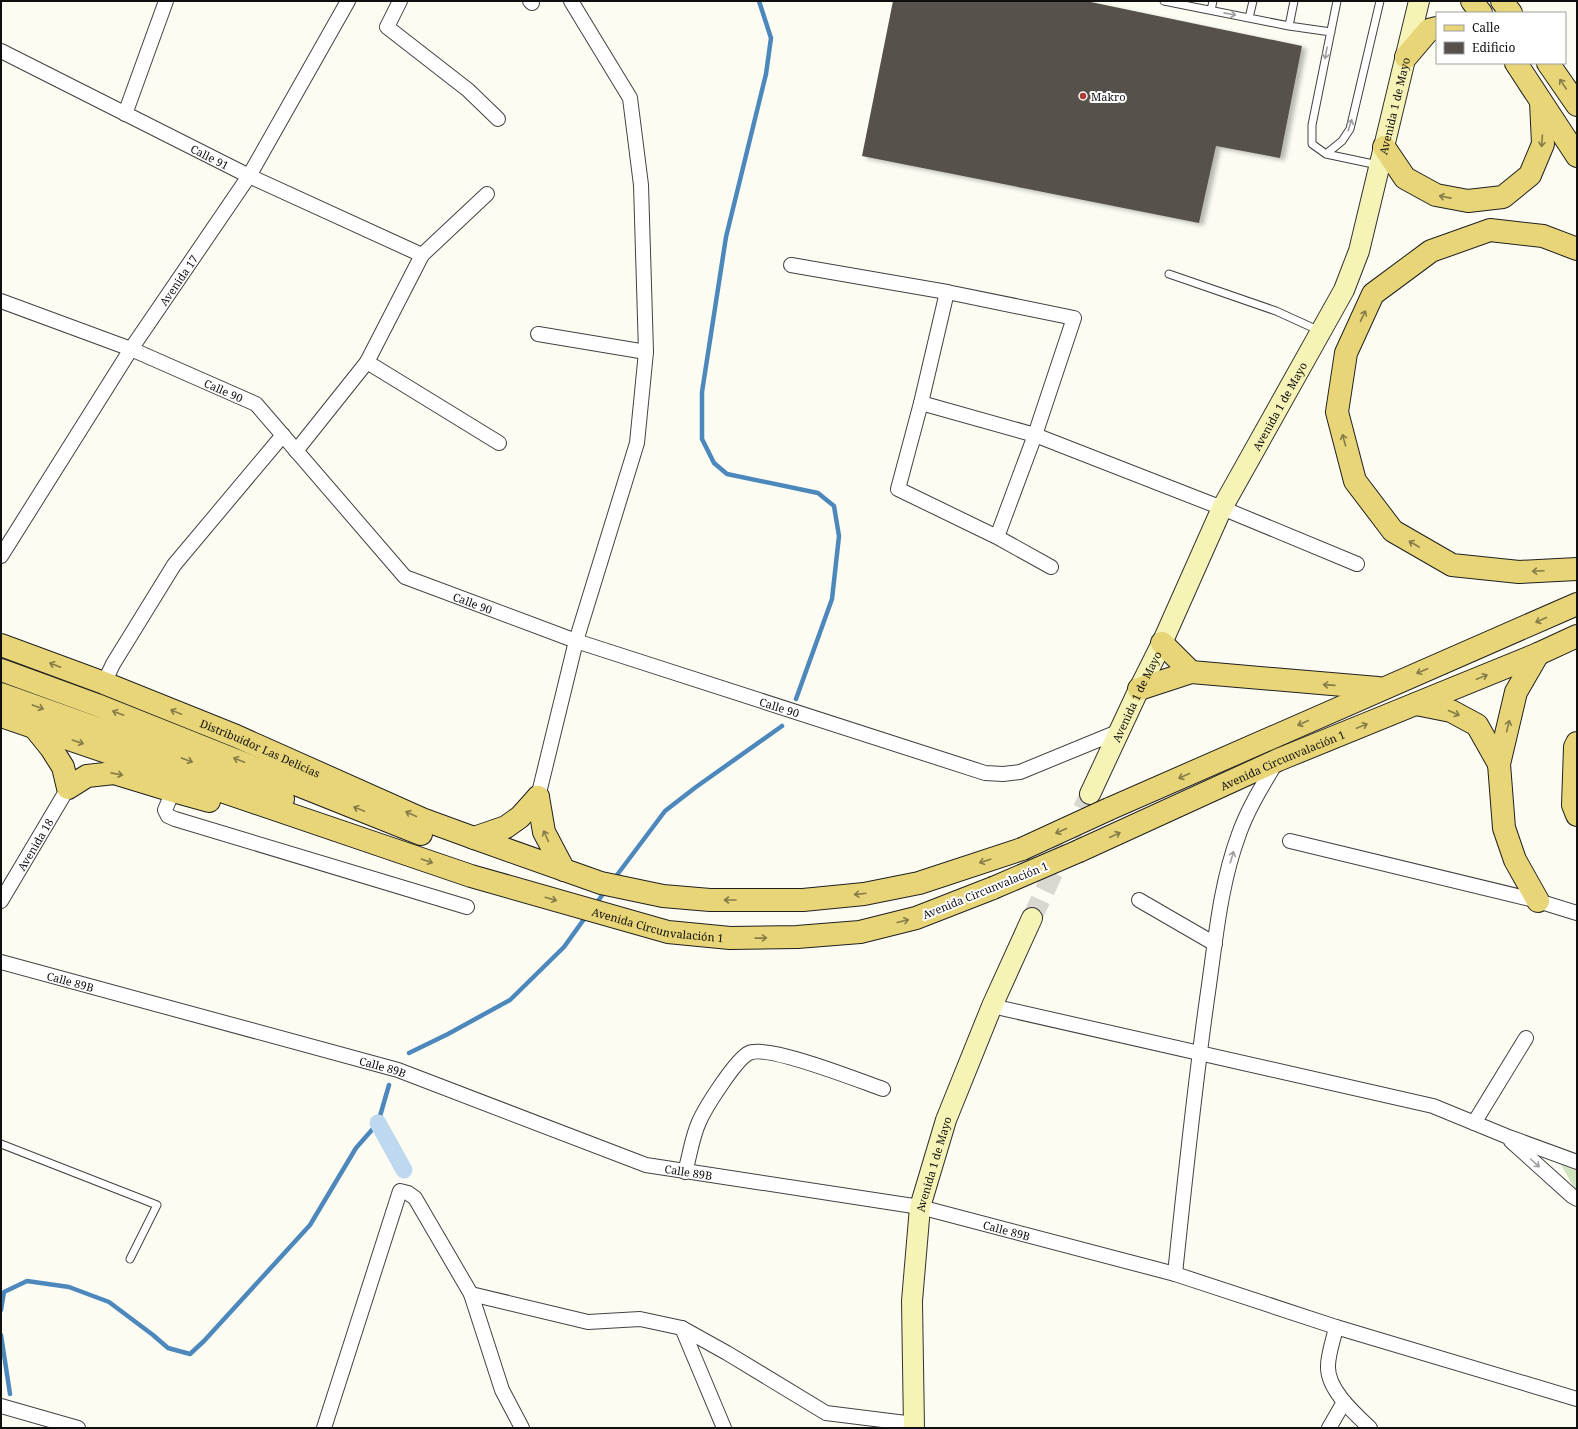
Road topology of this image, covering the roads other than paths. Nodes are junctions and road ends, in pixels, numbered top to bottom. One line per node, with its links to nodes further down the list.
1 (166, 1): 28 (street)
2 (348, 1): 33 (street, Avenida 17)
3 (400, 1): 29 (street)
4 (571, 1): 44 (street)
5 (1164, 1): 14 (lane)
6 (1213, 1): 15 (lane)
7 (1253, 1): 18 (lane)
8 (1294, 1): 19 (lane)
9 (1337, 1): 21 (lane)
10 (1380, 1): 30 (lane, one-way to 10)
11 (1419, 1): 23 (street, Avenida 1 de Mayo)
12 (1472, 1): 16 (main road)
13 (1502, 1): 17 (main road)
14 (1172, 2): 15 (lane)
15 (1211, 10): 18 (lane, one-way to 18)
16 (1480, 12)
17 (1510, 12)
18 (1249, 18): 19 (lane)
19 (1288, 26): 21 (lane)
20 (1436, 28): 23 (main road)
21 (1330, 32): 30 (lane, one-way to 30)
22 (1, 51): 28 (street, Calle 91)
23 (1406, 57): 31 (street, Avenida 1 de Mayo)
24 (1517, 64): 26 (main road)
25 (1549, 64): 27 (main road, one-way to 25)
26 (1541, 102): 31 (main road, one-way to 31); 32 (main road)
27 (1577, 105)
28 (125, 114): 33 (street, Calle 91)
29 (498, 119)
30 (1326, 154): 31 (lane)
31 (1382, 156): 41 (street, Avenida 1 de Mayo)
32 (1577, 156)
33 (249, 176): 36 (street, Calle 91); 43 (street, Avenida 17)
34 (488, 194): 36 (street)
35 (1577, 249): 56 (main road, one-way to 35)
36 (422, 255): 45 (street)
37 (792, 265): 39 (street)
38 (1169, 274): 41 (lane)
39 (947, 292): 46 (street); 48 (street)
40 (1, 302): 43 (street, Calle 90)
41 (1322, 332): 51 (street, Avenida 1 de Mayo)
42 (538, 334): 44 (street)
43 (131, 349): 47 (street, Calle 90); 53 (street, Avenida 17)
44 (646, 352): 59 (street)
45 (367, 362): 49 (street); 50 (street)
46 (921, 403): 48 (street); 52 (street)
47 (283, 435): 50 (street, Calle 90); 65 (street)
48 (1035, 435): 51 (street); 52 (street)
49 (498, 443)
50 (296, 451): 59 (street, Calle 90)
51 (1222, 508): 54 (street); 60 (street, Avenida 1 de Mayo)
52 (997, 537): 55 (street)
53 (1, 556)
54 (1357, 564)
55 (1051, 567)
56 (1577, 569)
57 (1577, 604): 67 (main road, one-way to 67)
58 (1577, 636): 62 (main road, Avenida Circunvalación 1)
59 (576, 641): 72 (street, Calle 90); 79 (street)
60 (1162, 643): 64 (main road); 66 (street, Avenida 1 de Mayo)
61 (1, 645): 65 (main road, Distribuidor Las Delicias, one-way to 61)
62 (1538, 654): 69 (main road, Avenida Circunvalación 1, one-way to 62); 75 (main road, one-way to 62)
63 (1, 670): 84 (main road, one-way to 63)
64 (1191, 672): 66 (main road); 67 (main road, one-way to 64)
65 (104, 683): 81 (main road, Distribuidor Las Delicias, one-way to 65)
66 (1139, 689): 72 (street, Avenida 1 de Mayo)
67 (1381, 689): 85 (main road, one-way to 85, bridge)
68 (1, 694): 82 (main road, one-way to 82)
69 (1416, 704): 74 (main road, Avenida Circunvalación 1, one-way to 69); 75 (main road, one-way to 75)
70 (1, 716): 71 (main road)
71 (34, 727): 76 (main road); 82 (main road, one-way to 82)
72 (1120, 731): 78 (street, Avenida 1 de Mayo)
73 (1577, 743): 80 (main road)
74 (1278, 760): 82 (main road, Avenida Circunvalación 1, one-way to 74, bridge); 92 (street, one-way to 74)
75 (1499, 764): 87 (main road)
76 (68, 788): 77 (main road, one-way to 77); 88 (street, Avenida 18)
77 (173, 791): 82 (main road); 89 (street)
78 (1090, 794)
79 (538, 797): 81 (main road); 85 (main road, one-way to 79)
80 (1577, 815)
81 (474, 838): 84 (main road, Distribuidor Las Delicias)
82 (363, 839)
83 (1290, 841): 87 (street)
84 (517, 854): 85 (main road)
85 (564, 870)
86 (1139, 900): 92 (street)
87 (1538, 901): 90 (street)
88 (1, 902)
89 (467, 908)
90 (1577, 913)
91 (1032, 918): 94 (street, Avenida 1 de Mayo)
92 (1215, 944): 96 (street)
93 (1, 962): 102 (street, Calle 89B)
94 (992, 1006): 96 (street); 104 (street, Avenida 1 de Mayo)
95 (1526, 1038): 98 (street)
96 (1199, 1053): 98 (street); 106 (street)
97 (883, 1089): 102 (street)
98 (1474, 1123): 99 (street)
99 (1506, 1136): 101 (street); 103 (street, one-way to 103)
100 (1, 1144): 105 (lane)
101 (1577, 1162)
102 (685, 1172): 104 (street, Calle 89B)
103 (1577, 1199)
104 (920, 1207): 106 (street, Calle 89B); 113 (street, Avenida 1 de Mayo)
105 (130, 1259)
106 (1175, 1274): 108 (street, Calle 89B)
107 (471, 1294): 109 (street); 115 (street); 116 (street)
108 (1336, 1327): 110 (street, Calle 89B); 111 (street)
109 (682, 1328): 113 (street); 117 (street)
110 (1577, 1399)
111 (1344, 1402): 118 (street); 119 (street)
112 (1, 1406): 114 (street)
113 (914, 1426)
114 (78, 1428)
115 (324, 1428)
116 (522, 1428)
117 (724, 1428)
118 (1329, 1428)
119 (1370, 1428)

